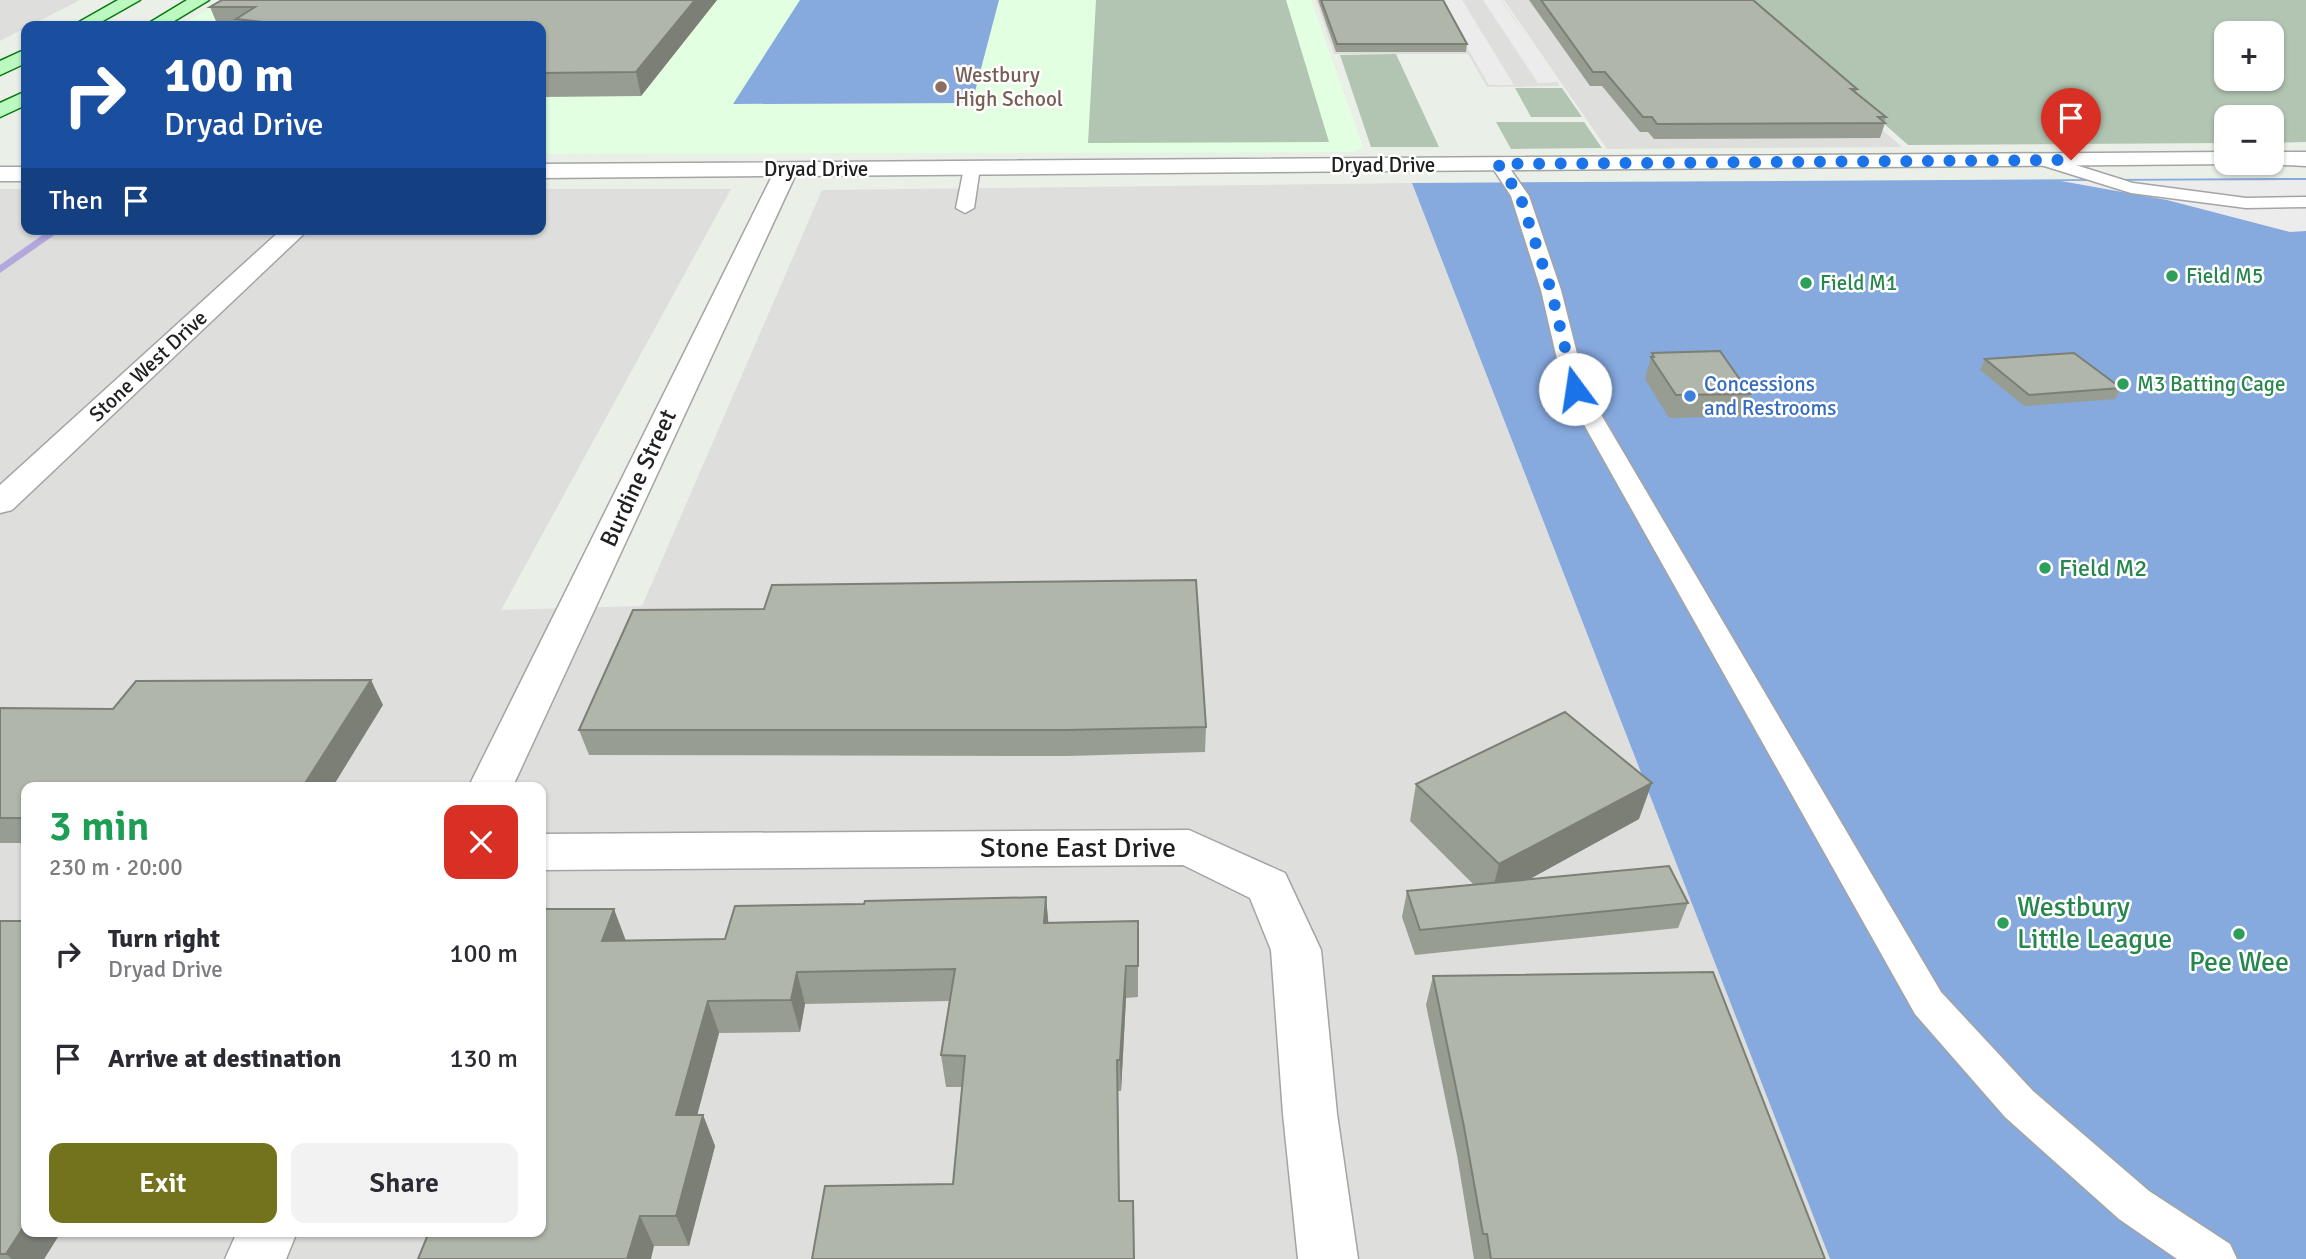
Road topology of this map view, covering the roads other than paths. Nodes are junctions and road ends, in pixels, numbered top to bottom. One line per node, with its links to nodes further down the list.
1 (131, 0): 3 (main road)
2 (200, 0): 4 (main road)
3 (91, 21)
4 (162, 21)
5 (21, 58): 6 (main road)
6 (0, 69)
7 (21, 100): 8 (main road)
8 (0, 111)
9 (2214, 159): 12 (street, Dryad Drive)
10 (2284, 159): 11 (street)
11 (2306, 159)
12 (2047, 160): 13 (street, Dryad Drive); 19 (lane)
13 (1498, 164): 14 (street, Dryad Drive); 28 (lane)
14 (972, 168): 15 (street, Dryad Drive); 20 (lane)
15 (787, 169): 16 (street, Dryad Drive); 23 (street, Burdine Street)
16 (546, 171)
17 (0, 174): 18 (street)
18 (21, 174)
19 (2306, 202)
20 (965, 208)
21 (290, 235): 22 (street, Stone West Drive)
22 (0, 502)
23 (493, 782)
24 (546, 852): 27 (street, Stone East Drive)
25 (265, 1237): 26 (street)
26 (254, 1259)
27 (1328, 1259)
28 (2215, 1259)

